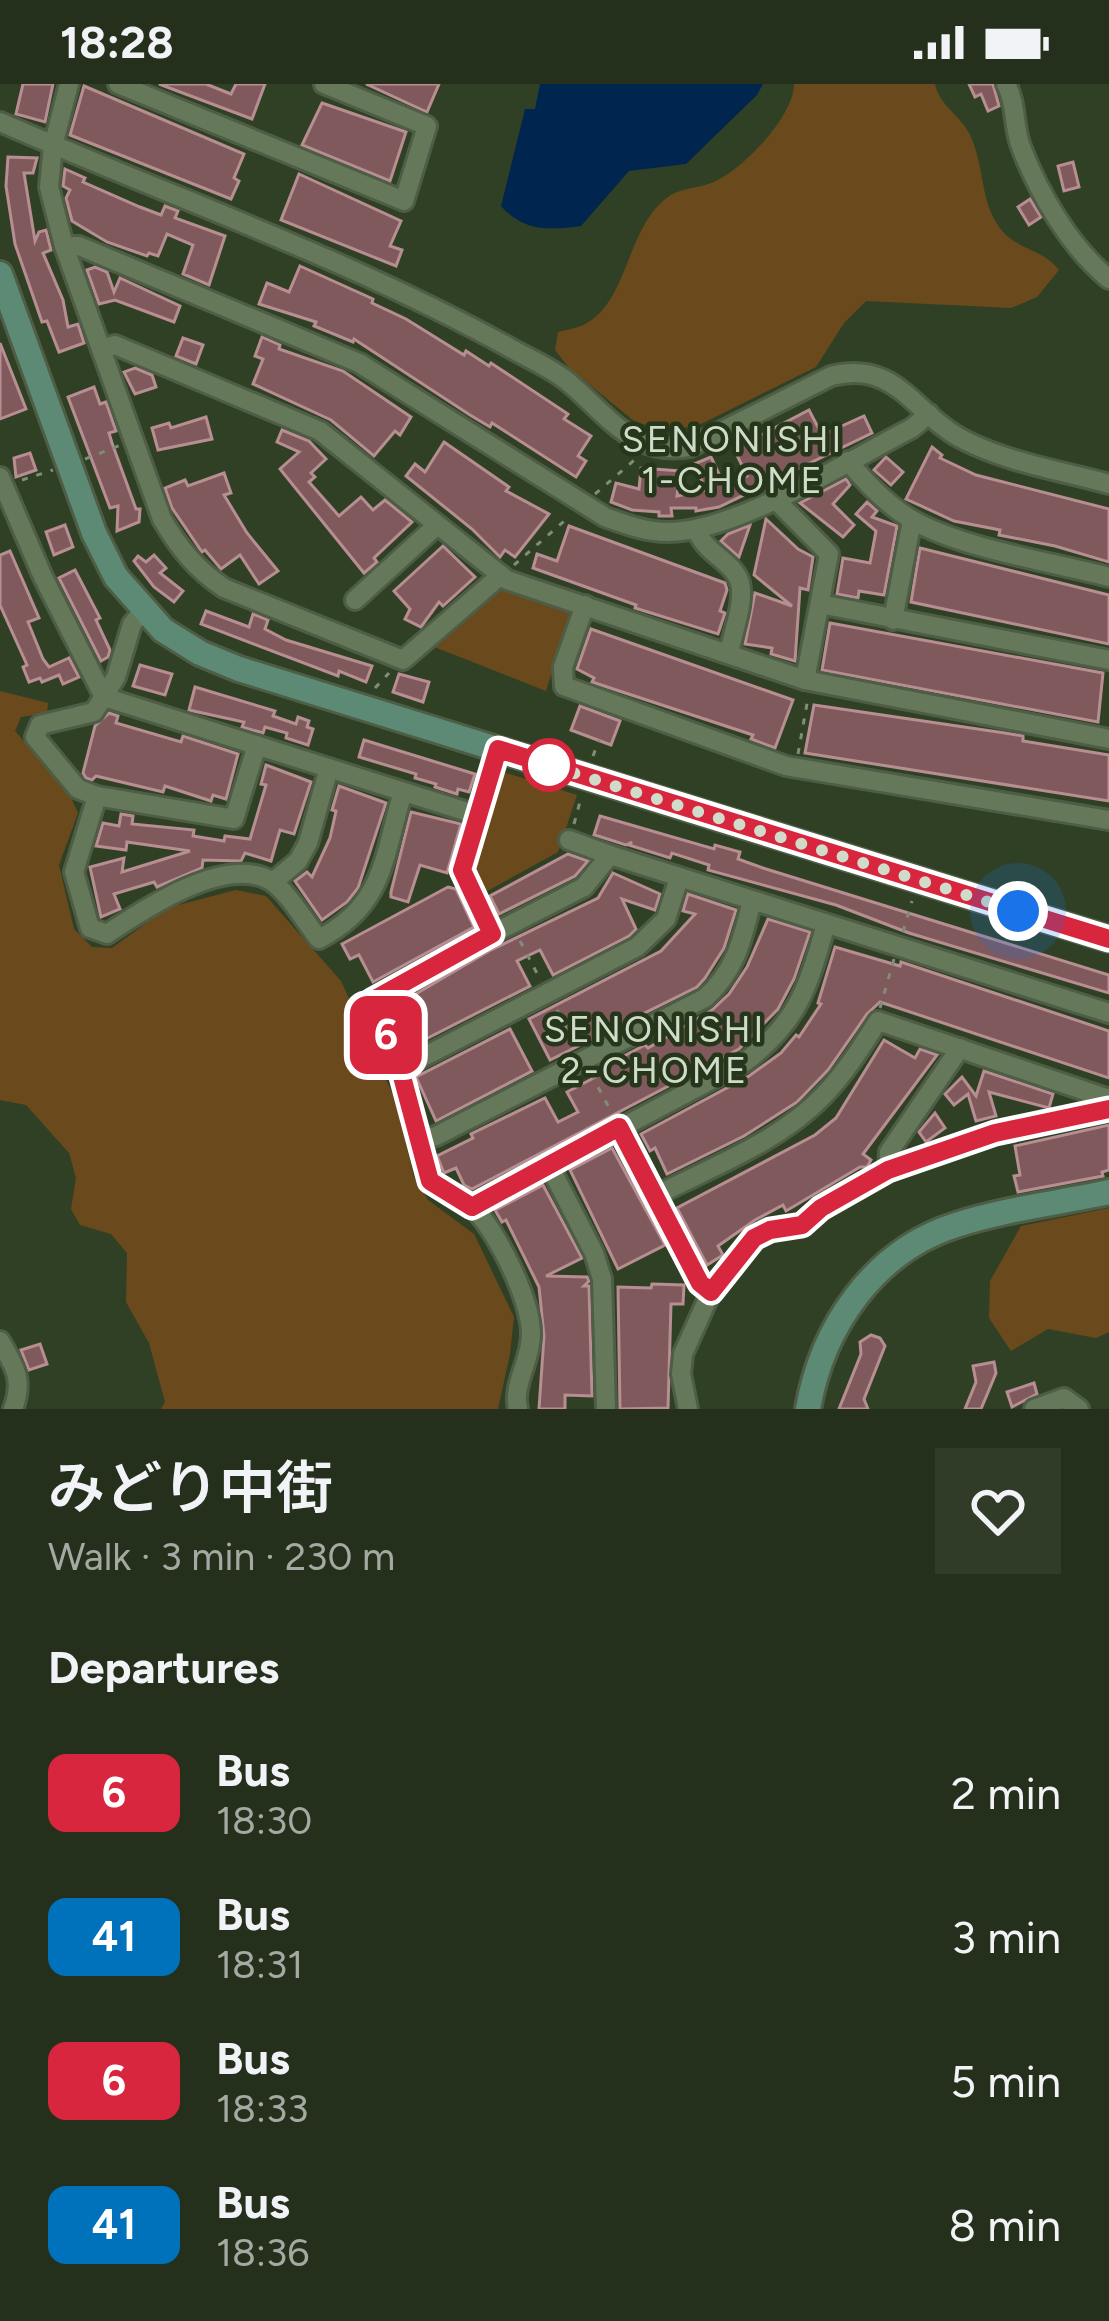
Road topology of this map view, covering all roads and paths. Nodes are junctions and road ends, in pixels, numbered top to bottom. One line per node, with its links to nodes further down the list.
1 (69, 84): 6 (street)
2 (118, 84): 3 (street)
3 (324, 84)
4 (1006, 84): 9 (street)
5 (0, 122): 6 (street)
6 (53, 146): 7 (street); 11 (street)
7 (64, 246): 10 (street); 21 (street)
8 (0, 274): 27 (street)
9 (1109, 279)
10 (101, 349): 12 (street); 20 (street)
11 (928, 414): 14 (street); 17 (street)
12 (134, 440): 13 (path); 30 (street)
13 (84, 460)
14 (848, 460): 18 (street); 19 (street)
15 (55, 469): 16 (path)
16 (1, 484): 34 (street)
17 (1109, 484)
18 (774, 498): 21 (street); 25 (street)
19 (912, 520): 23 (street); 28 (street)
20 (436, 526): 22 (street); 24 (street)
21 (697, 529): 29 (street)
22 (501, 575): 26 (street); 30 (street)
23 (1109, 577)
24 (356, 600)
25 (820, 604): 28 (street); 32 (street)
26 (585, 605): 29 (street); 41 (street)
27 (144, 610): 34 (street); 38 (street)
28 (893, 620): 31 (street)
29 (728, 654): 32 (street)
30 (403, 660): 33 (path)
31 (1109, 660)
32 (808, 681): 35 (street); 41 (path)
33 (368, 694)
34 (104, 697): 37 (street); 44 (street)
35 (1109, 739)
36 (598, 740): 39 (path)
37 (257, 745): 40 (street); 44 (street)
38 (498, 749): 45 (street); 56 (street)
39 (590, 763)
40 (329, 768): 43 (street); 50 (street)
41 (795, 768): 46 (street)
42 (583, 791): 47 (path)
43 (404, 792): 45 (street); 50 (street)
44 (98, 796): 50 (street)
45 (477, 815): 55 (street)
46 (1109, 820)
47 (569, 840): 48 (street)
48 (610, 854): 49 (street); 53 (street)
49 (679, 878): 52 (street); 59 (street)
50 (273, 882)
51 (914, 895): 57 (path)
52 (752, 901): 54 (street); 63 (street)
53 (511, 924): 55 (street); 59 (path)
54 (826, 924): 60 (street); 67 (street)
55 (492, 934): 64 (street)
56 (1109, 939)
57 (901, 940)
58 (896, 952): 61 (path)
59 (548, 993): 63 (path); 64 (street)
60 (1109, 1013)
61 (878, 1021): 62 (street); 72 (street)
62 (960, 1048): 65 (street); 70 (street)
63 (584, 1061): 67 (path); 68 (street)
64 (400, 1069): 68 (street)
65 (1109, 1099)
66 (1109, 1109): 70 (street)
67 (619, 1127): 69 (street); 72 (street)
68 (419, 1140): 73 (street)
69 (549, 1165): 73 (street); 78 (street)
70 (888, 1170): 74 (street)
71 (1109, 1192): 80 (street)
72 (655, 1196): 74 (street)
73 (472, 1207): 77 (street)
74 (711, 1292): 79 (street)
75 (0, 1341): 76 (street)
76 (13, 1409)
77 (518, 1409)
78 (606, 1409)
79 (688, 1409)
80 (808, 1409)
81 (1034, 1409): 82 (street)
82 (1078, 1409)

